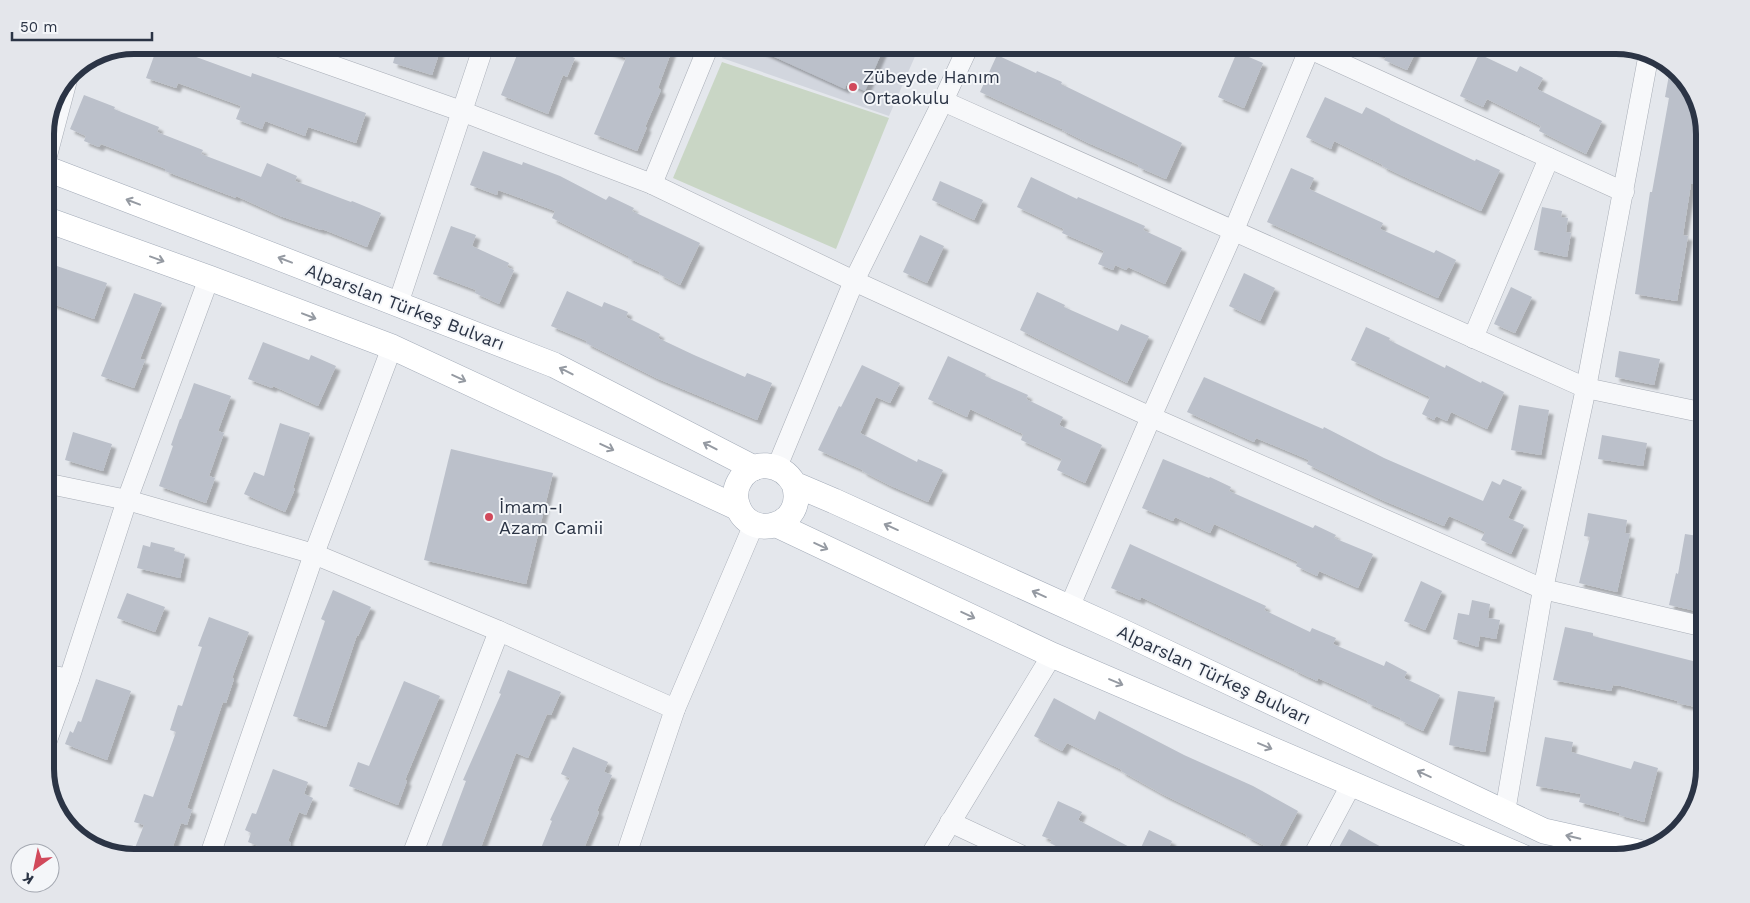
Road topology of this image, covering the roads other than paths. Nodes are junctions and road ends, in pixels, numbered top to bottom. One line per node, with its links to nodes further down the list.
1 (300, 54): 10 (street)
2 (481, 54): 10 (street)
3 (705, 54): 14 (street)
4 (965, 54): 9 (street)
5 (1304, 54): 17 (street)
6 (1324, 54): 12 (street)
7 (1648, 60): 15 (street)
8 (62, 97): 11 (street)
9 (943, 101): 17 (street); 19 (street)
10 (460, 111): 14 (street); 20 (street)
11 (54, 129)
12 (1549, 158): 15 (street); 21 (street)
13 (54, 171): 20 (main road, Alparslan Türkeş Bulvarı, one-way to 13)
14 (652, 184): 19 (street)
15 (1624, 192): 23 (street)
16 (54, 222): 18 (main road, one-way to 18)
17 (1234, 230): 21 (street); 25 (street)
18 (209, 278): 22 (main road, one-way to 22); 28 (street)
19 (854, 281): 25 (street); 26 (street)
20 (398, 304): 26 (main road, Alparslan Türkeş Bulvarı, one-way to 20)
21 (1472, 338): 23 (street)
22 (392, 347): 29 (main road, one-way to 29); 30 (street)
23 (1586, 388): 24 (street); 31 (street)
24 (1696, 411)
25 (1151, 417): 31 (street); 32 (street)
26 (775, 473): 29 (main road); 29 (main road); 32 (main road, Alparslan Türkeş Bulvarı, one-way to 26)
27 (54, 485): 28 (street)
28 (127, 500): 30 (street); 37 (street)
29 (756, 519): 35 (main road, one-way to 35); 38 (street)
30 (314, 554): 34 (street); 43 (street)
31 (1544, 589): 33 (street); 41 (street)
32 (1069, 608): 41 (main road, Alparslan Türkeş Bulvarı, one-way to 32)
33 (1696, 625)
34 (499, 631): 38 (street); 44 (street)
35 (1052, 655): 40 (main road, one-way to 40); 42 (street)
36 (54, 676): 37 (street)
37 (69, 679): 39 (street)
38 (676, 709): 45 (street)
39 (54, 721)
40 (1352, 783): 48 (street); 49 (main road)
41 (1505, 812): 50 (main road, Alparslan Türkeş Bulvarı, one-way to 41)
42 (950, 822): 46 (street); 47 (street)
43 (212, 849)
44 (414, 849)
45 (628, 849)
46 (934, 849)
47 (1008, 849)
48 (1317, 849)
49 (1505, 849)
50 (1625, 849)

